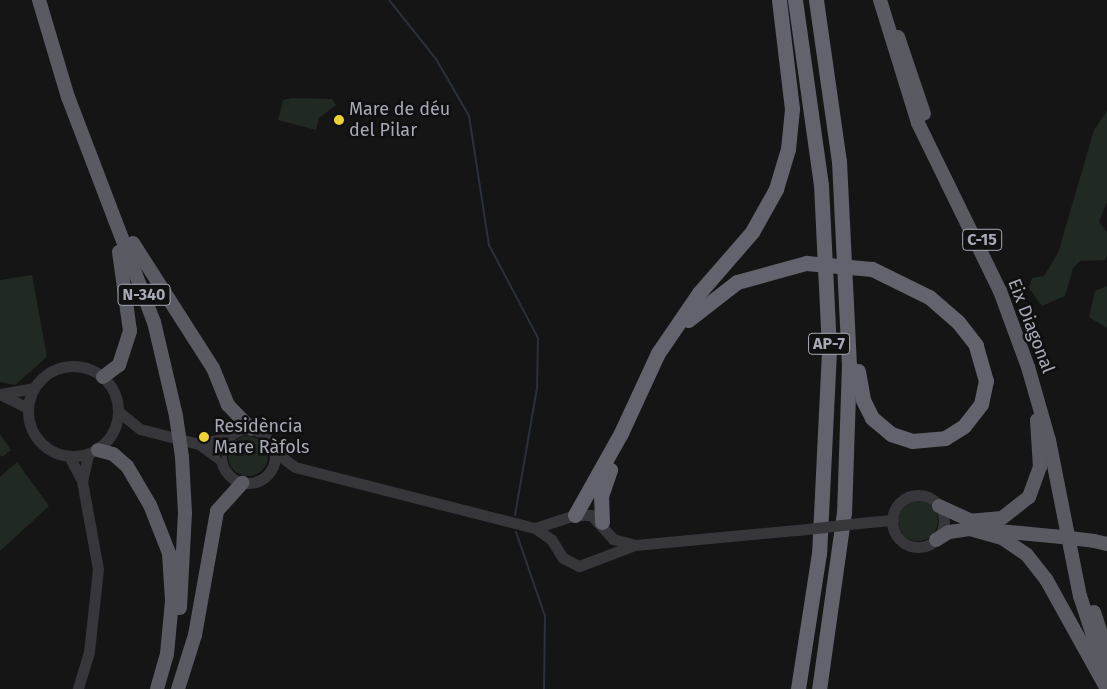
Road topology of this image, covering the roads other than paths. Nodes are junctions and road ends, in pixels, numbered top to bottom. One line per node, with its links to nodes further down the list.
1 (39, 0): 8 (highway, N-340)
2 (779, 0): 30 (highway)
3 (795, 0): 48 (highway, AP-7)
4 (816, 0): 7 (highway, AP-7)
5 (880, 0): 10 (highway, Eix Diagonal / C-15)
6 (888, 0): 40 (highway, Eix Diagonal / C-15)
7 (830, 88): 34 (highway, bridge); 49 (highway, AP-7)
8 (92, 163): 9 (highway, N-340); 11 (highway)
9 (98, 179): 16 (highway); 46 (highway, N-340, bridge)
10 (1028, 367): 32 (highway); 43 (highway, Eix Diagonal / C-15)
11 (104, 377): 12 (street); 15 (street)
12 (34, 388): 13 (street); 14 (street)
13 (0, 394): 14 (street)
14 (27, 408): 23 (street)
15 (119, 412): 17 (street); 18 (street)
16 (251, 429): 19 (street); 22 (street)
17 (140, 430): 18 (street); 20 (street)
18 (113, 434): 21 (street)
19 (227, 438): 20 (street); 24 (street)
20 (199, 444): 24 (street)
21 (93, 452): 23 (street); 27 (street); 45 (highway)
22 (275, 452): 25 (street); 26 (street)
23 (70, 458): 27 (street)
24 (220, 459): 28 (street)
25 (295, 467): 26 (street); 33 (street)
26 (270, 472): 28 (street)
27 (82, 481): 44 (street)
28 (242, 483): 47 (highway)
29 (939, 506): 31 (street); 32 (highway); 35 (street)
30 (570, 517): 33 (street); 34 (street); 38 (street)
31 (893, 520): 35 (street); 37 (street, bridge)
32 (969, 525): 35 (highway); 36 (highway, bridge); 50 (highway)
33 (534, 528): 38 (street)
34 (605, 528): 37 (street); 39 (street)
35 (936, 540)
36 (1103, 542)
37 (635, 545): 39 (street)
38 (556, 547): 39 (street)
39 (602, 557)
40 (1098, 627): 41 (highway); 42 (highway, Eix Diagonal / C-15)
41 (1107, 645)
42 (1107, 652)
43 (1107, 678)
44 (78, 689)
45 (157, 689)
46 (163, 689)
47 (178, 689)
48 (798, 689)
49 (819, 689)
50 (1106, 689)

